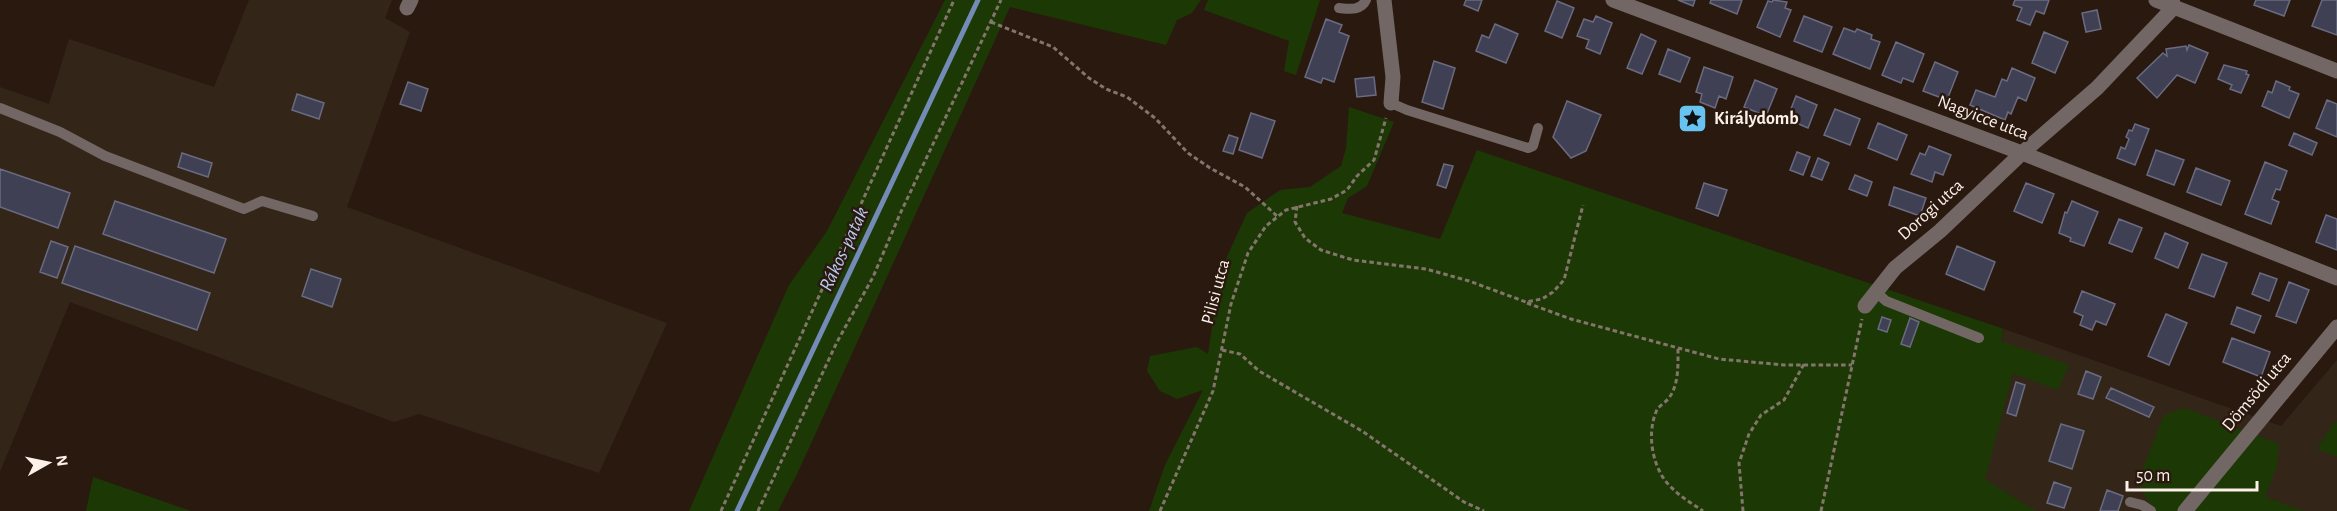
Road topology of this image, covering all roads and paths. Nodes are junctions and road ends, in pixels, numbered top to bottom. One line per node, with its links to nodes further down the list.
1 (954, 0): 30 (path)
2 (1001, 0): 9 (path)
3 (1366, 0): 8 (lane)
4 (1384, 0): 11 (street)
5 (1613, 0): 14 (street, Nagyicce utca)
6 (2156, 0): 7 (street)
7 (2173, 3): 10 (street); 14 (street, Dorogi utca)
8 (1340, 8)
9 (991, 22): 18 (path); 31 (path)
10 (2337, 71)
11 (1391, 103): 13 (lane); 16 (path, Pilisi utca)
12 (0, 108): 17 (lane)
13 (1538, 129)
14 (2022, 153): 19 (street, Nagyicce utca); 20 (street, Dorogi utca)
15 (1583, 205): 21 (path)
16 (1297, 206): 18 (path, Pilisi utca); 21 (path)
17 (313, 216)
18 (1277, 216): 26 (path, Pilisi utca)
19 (2337, 278)
20 (1875, 291): 22 (street, Dorogi utca); 24 (lane)
21 (1526, 302): 25 (path)
22 (1864, 306): 28 (path)
23 (2337, 327): 38 (street, Dömsödi utca)
24 (1979, 338)
25 (1678, 349): 27 (path); 34 (path)
26 (1222, 350): 32 (path, Pilisi utca); 33 (path)
27 (1804, 364): 28 (path); 35 (path)
28 (1852, 365): 36 (path)
29 (2130, 502): 37 (lane)
30 (721, 511)
31 (758, 511)
32 (1160, 511)
33 (1484, 511)
34 (1703, 511)
35 (1743, 511)
36 (1821, 511)
37 (2151, 511)
38 (2185, 511)

